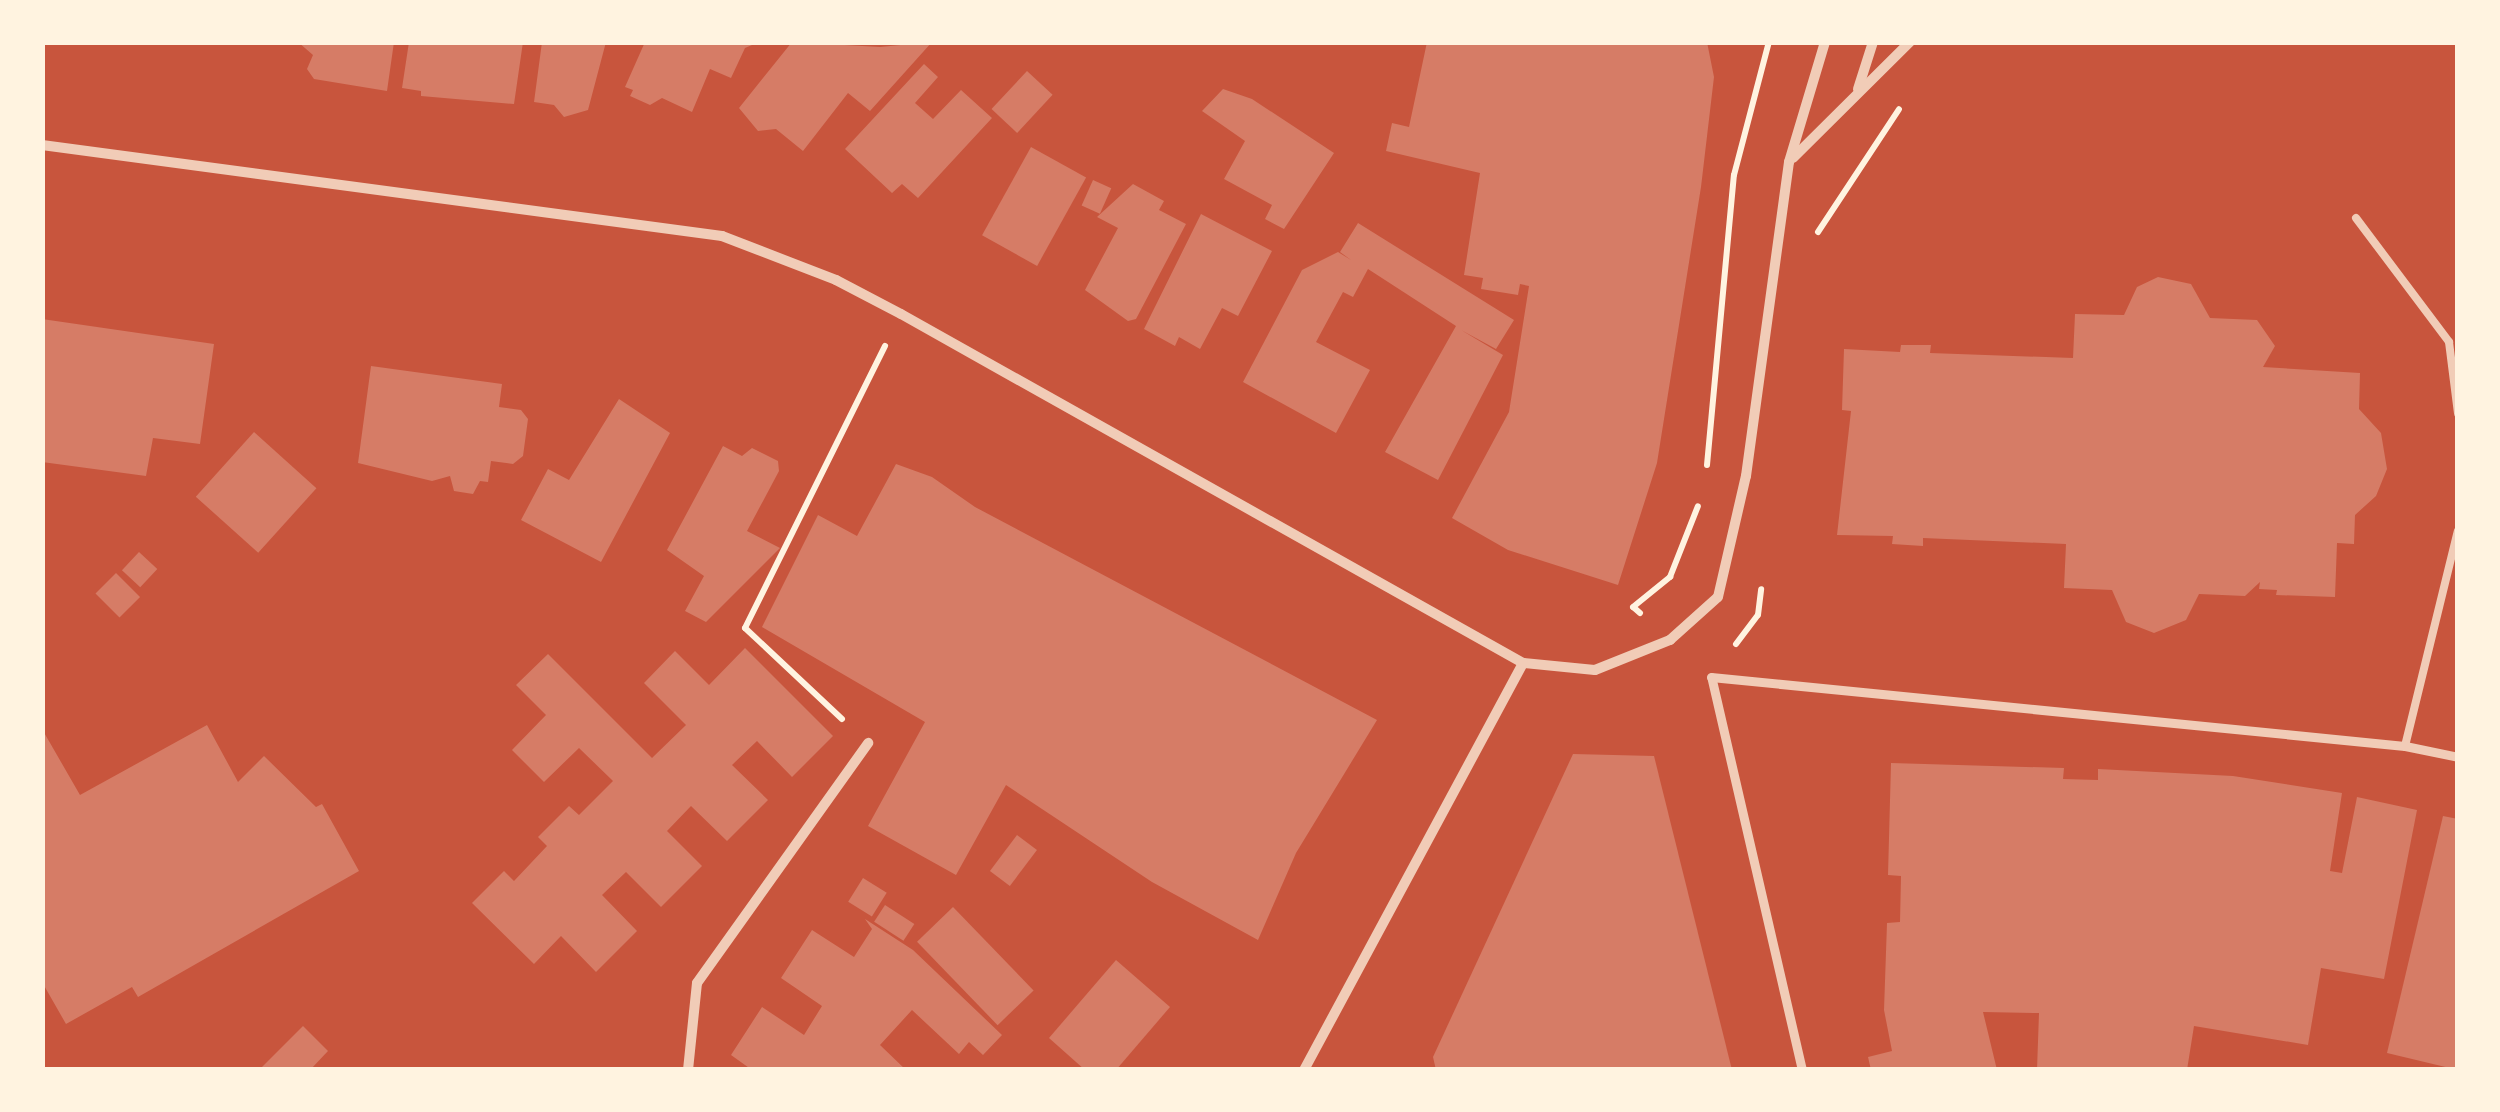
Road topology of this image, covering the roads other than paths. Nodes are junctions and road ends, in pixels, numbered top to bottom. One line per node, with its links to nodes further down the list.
1 (1826, 42): 6 (street)
2 (1873, 42): 4 (street)
3 (1910, 42): 4 (street)
4 (1857, 90): 6 (street)
5 (42, 144): 10 (street)
6 (1789, 162): 10 (street)
7 (2356, 218): 8 (lane)
8 (2458, 413)
9 (2458, 532): 12 (lane)
10 (1523, 664): 15 (street)
11 (868, 743): 14 (street)
12 (2405, 746): 13 (street); 16 (street)
13 (2458, 758)
14 (688, 1070)
15 (1304, 1070)
16 (1802, 1070)

